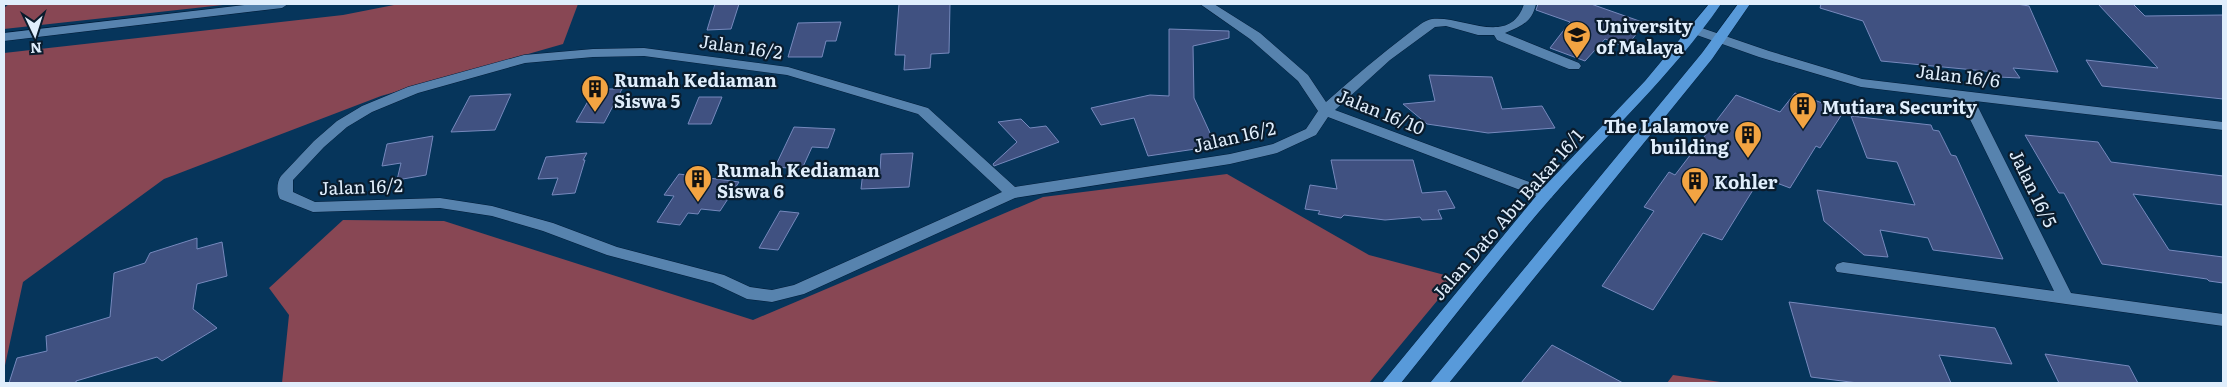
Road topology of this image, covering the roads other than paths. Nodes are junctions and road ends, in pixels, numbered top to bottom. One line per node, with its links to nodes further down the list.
1 (282, 4): 8 (street)
2 (1206, 4): 12 (street, Jalan 16/10)
3 (1530, 4): 7 (street)
4 (1715, 4): 6 (main road, Jalan Dato Abu Bakar 16/1)
5 (1744, 4): 9 (main road)
6 (1696, 30): 9 (street, Jalan 16/6); 15 (main road, Jalan Dato Abu Bakar 16/1)
7 (1498, 31): 10 (street); 12 (street, Jalan 16/2)
8 (4, 37)
9 (1720, 38): 11 (street, Jalan 16/6); 20 (main road)
10 (1574, 66)
11 (1965, 95): 13 (street, Jalan 16/6); 17 (street, Jalan 16/5)
12 (1325, 111): 14 (street, Jalan 16/2); 15 (street, Jalan 16/10)
13 (2223, 126)
14 (1012, 192): 14 (street, Jalan 16/2)
15 (1546, 194): 19 (main road, Jalan Dato Abu Bakar 16/1)
16 (1843, 268): 17 (street)
17 (2066, 299): 18 (street)
18 (2223, 320)
19 (1391, 383)
20 (1439, 383)

